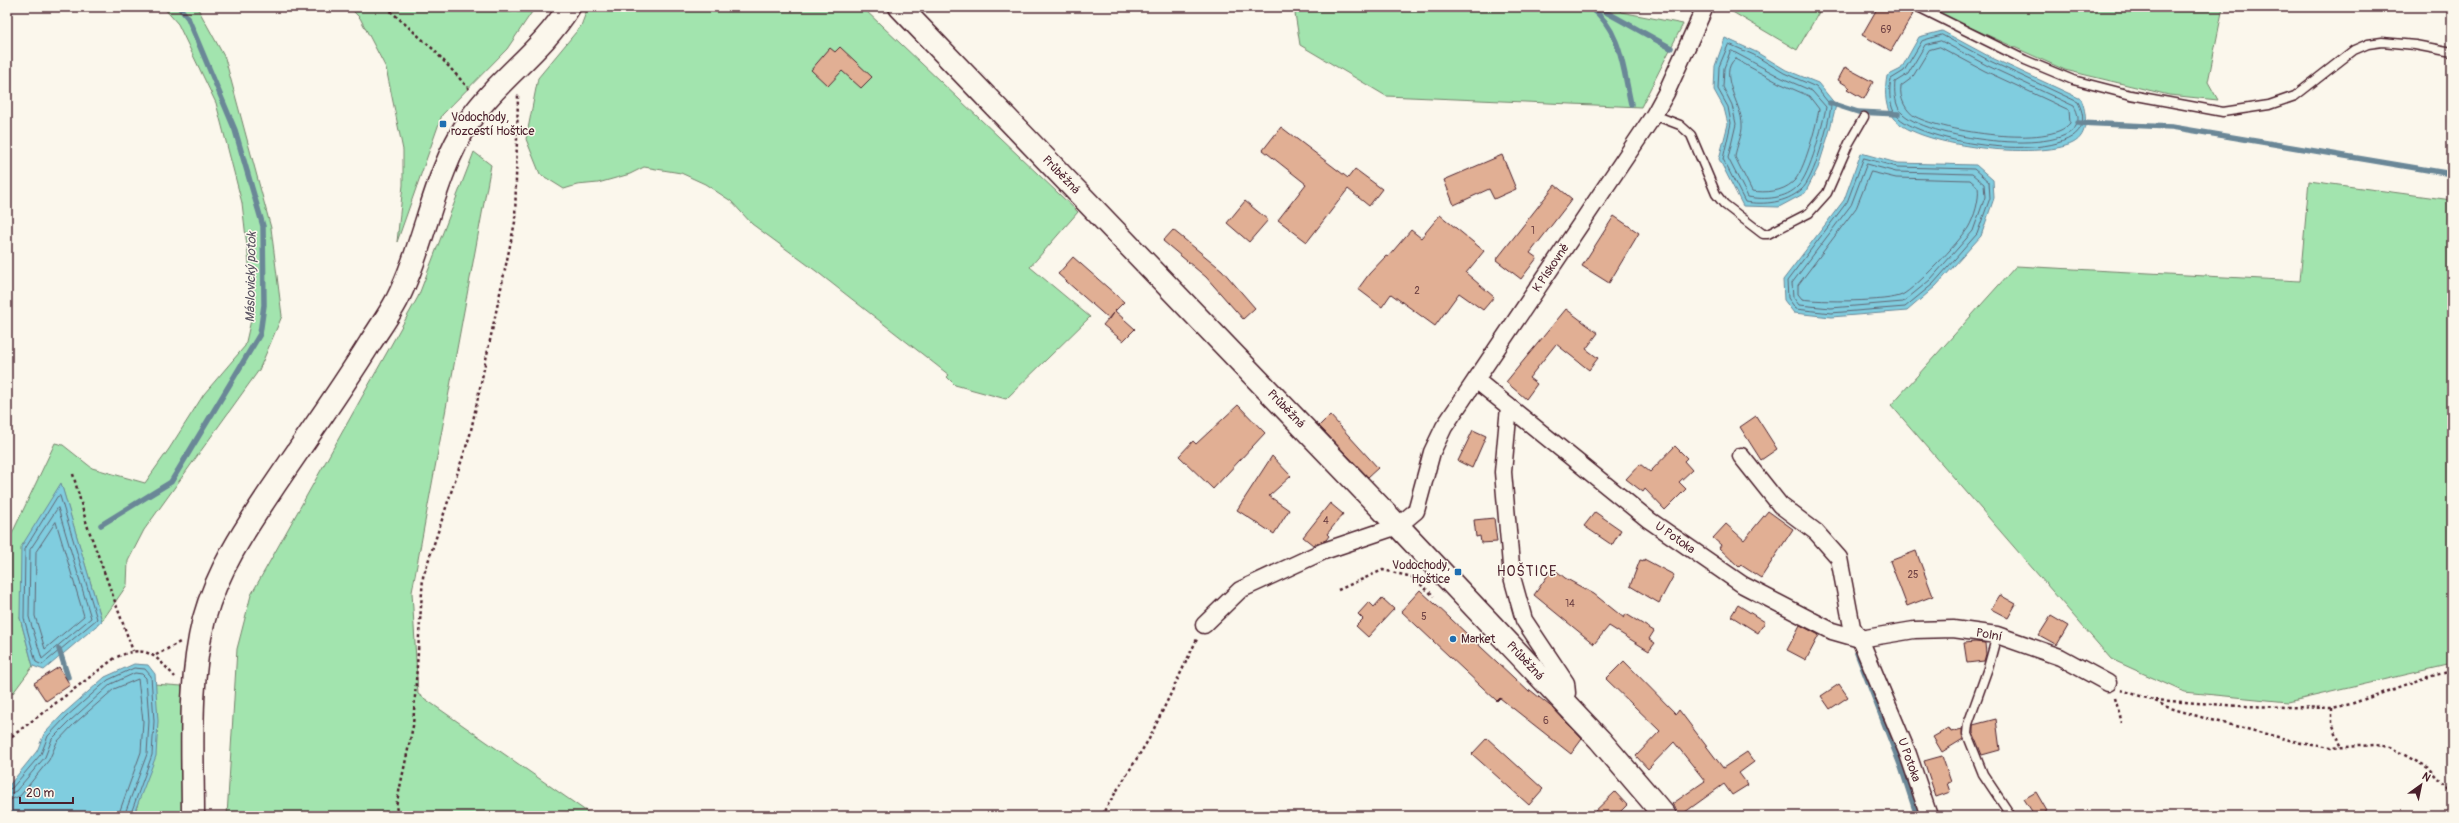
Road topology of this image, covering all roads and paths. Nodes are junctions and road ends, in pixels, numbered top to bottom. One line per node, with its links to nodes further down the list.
1 (386, 7): 8 (path)
2 (569, 7): 7 (street)
3 (900, 7): 15 (street, Průběžná)
4 (1705, 7): 9 (street, K Pískovně)
5 (1918, 7): 6 (lane)
6 (2452, 52)
7 (519, 66): 8 (street); 33 (path)
8 (481, 105): 24 (street)
9 (1654, 115): 10 (lane); 11 (street, K Pískovně)
10 (1864, 117)
11 (1476, 380): 12 (street, U Potoka); 15 (street, K Pískovně)
12 (1509, 407): 20 (street, U Potoka); 26 (street)
13 (1741, 456): 20 (street, U Potoka)
14 (73, 474): 21 (path)
15 (1398, 526): 18 (street, K Pískovně); 26 (street, Průběžná)
16 (1338, 590): 17 (path)
17 (1436, 597)
18 (1204, 625): 34 (path)
19 (1997, 635): 20 (street, Polní); 23 (street, Polní); 37 (lane)
20 (1860, 639): 36 (street, U Potoka)
21 (133, 651): 24 (path); 29 (path)
22 (2452, 672): 27 (path)
23 (2108, 683): 25 (path); 28 (path)
24 (193, 697): 32 (street)
25 (2153, 700): 27 (path); 30 (path)
26 (1563, 701): 35 (street, Průběžná)
27 (2332, 708): 30 (path)
28 (2122, 723)
29 (7, 740)
30 (2342, 748): 31 (path)
31 (2452, 792)
32 (193, 816)
33 (398, 816)
34 (1101, 816)
35 (1665, 816)
36 (1929, 816)
37 (2011, 816)

